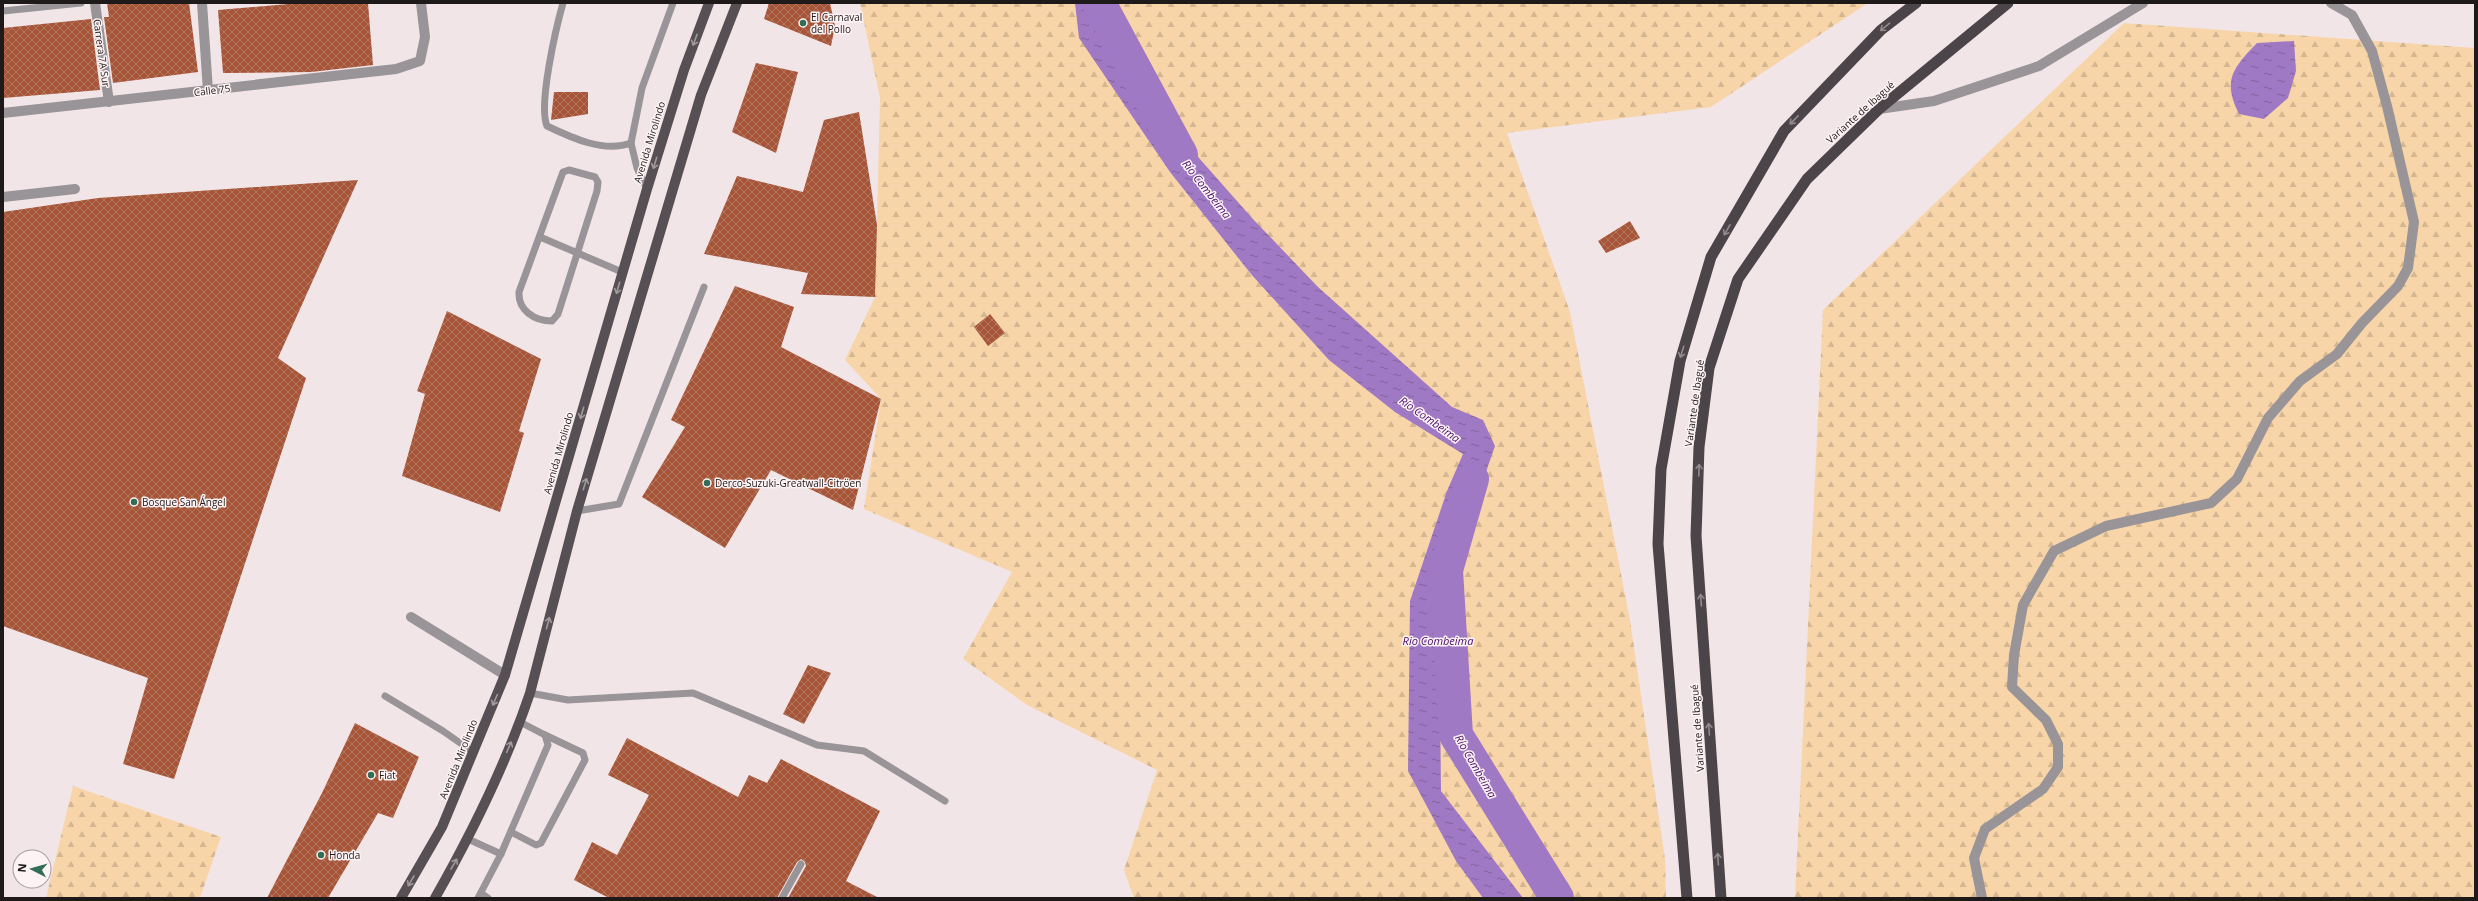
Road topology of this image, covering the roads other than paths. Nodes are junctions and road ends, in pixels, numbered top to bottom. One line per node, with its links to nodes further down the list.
1 (81, 3): 13 (lane)
2 (96, 3): 15 (street, Carrera 7A Sur)
3 (202, 3): 14 (street)
4 (422, 3): 14 (street, Calle 75)
5 (563, 3): 18 (lane)
6 (673, 3): 18 (lane)
7 (709, 3): 20 (main road, Avenida Mirolindo, one-way to 20)
8 (737, 3): 26 (main road, one-way to 8)
9 (1916, 3): 44 (highway, Variante de Ibagué, one-way to 44)
10 (2008, 3): 16 (highway, Variante de Ibagué)
11 (2143, 3): 16 (street)
12 (2331, 3): 46 (street)
13 (3, 11)
14 (208, 91): 15 (street, Calle 75)
15 (108, 102): 17 (street, Calle 75)
16 (1879, 109): 45 (highway, Variante de Ibagué, one-way to 16)
17 (3, 114)
18 (631, 143): 20 (lane)
19 (75, 189): 21 (street)
20 (647, 189): 24 (main road, Avenida Mirolindo)
21 (3, 197)
22 (540, 237): 23 (lane); 23 (lane); 23 (lane)
23 (577, 253): 24 (lane)
24 (622, 272): 28 (main road, Avenida Mirolindo, one-way to 28)
25 (704, 287): 26 (lane)
26 (577, 511): 29 (main road, one-way to 26)
27 (411, 616): 28 (street)
28 (505, 675): 33 (main road, Avenida Mirolindo, one-way to 33)
29 (530, 693): 31 (main road); 34 (lane)
30 (385, 696): 33 (lane)
31 (520, 722): 32 (lane); 36 (main road, one-way to 31)
32 (545, 735): 35 (lane); 35 (lane)
33 (473, 752): 40 (main road, Avenida Mirolindo, one-way to 40)
34 (945, 801)
35 (511, 832): 37 (lane)
36 (468, 839): 37 (lane); 41 (main road, one-way to 36)
37 (501, 854): 39 (lane)
38 (800, 864): 43 (lane)
39 (480, 896): 42 (lane)
40 (401, 898)
41 (434, 898)
42 (488, 898)
43 (782, 898)
44 (1687, 898)
45 (1721, 898)
46 (1982, 898)

